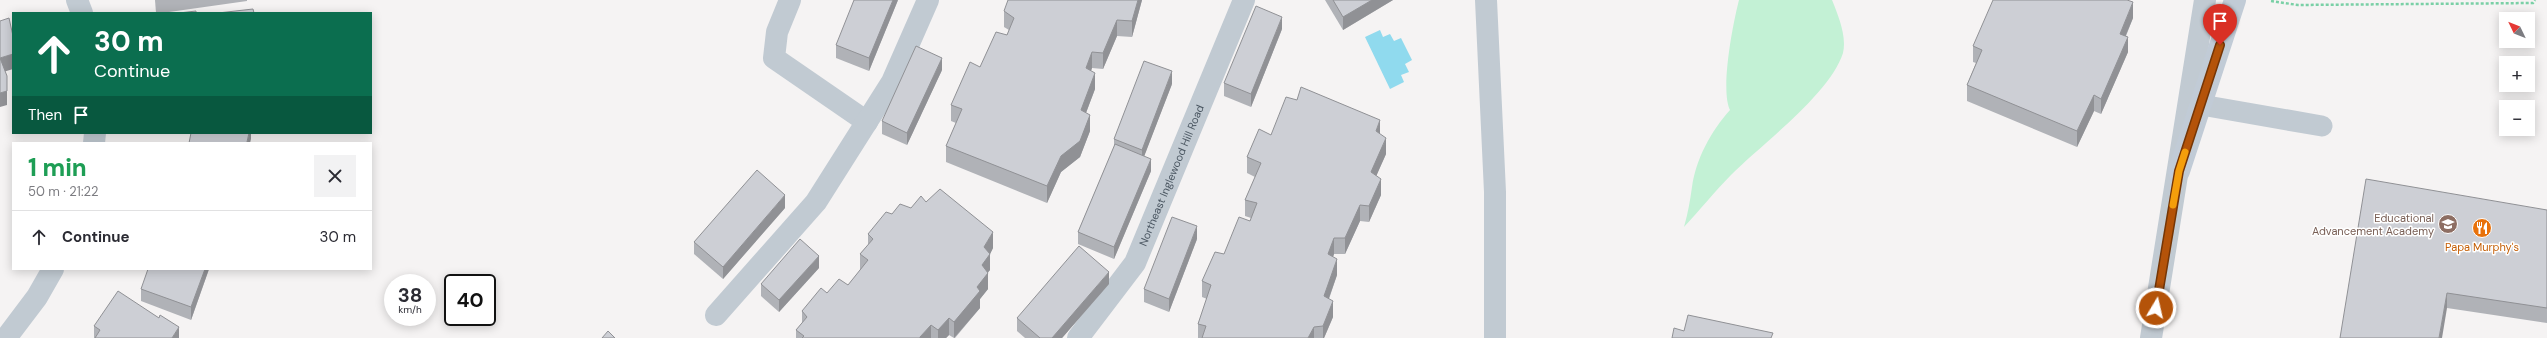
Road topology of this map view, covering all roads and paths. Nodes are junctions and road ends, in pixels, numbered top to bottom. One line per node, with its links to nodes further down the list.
1 (77, 0): 10 (street)
2 (790, 0): 12 (street)
3 (928, 0): 12 (street)
4 (1244, 0): 18 (street, Northeast Inglewood Hill Road)
5 (1486, 0): 19 (street)
6 (2205, 0): 11 (street)
7 (2235, 0): 11 (main road)
8 (2535, 0): 9 (path)
9 (2271, 1)
10 (82, 12)
11 (2195, 104): 13 (lane); 14 (main road)
12 (867, 122): 16 (street)
13 (2322, 126)
14 (2179, 171): 20 (street)
15 (52, 270): 17 (street)
16 (716, 315)
17 (6, 338)
18 (1078, 338)
19 (1494, 338)
20 (2151, 338)

